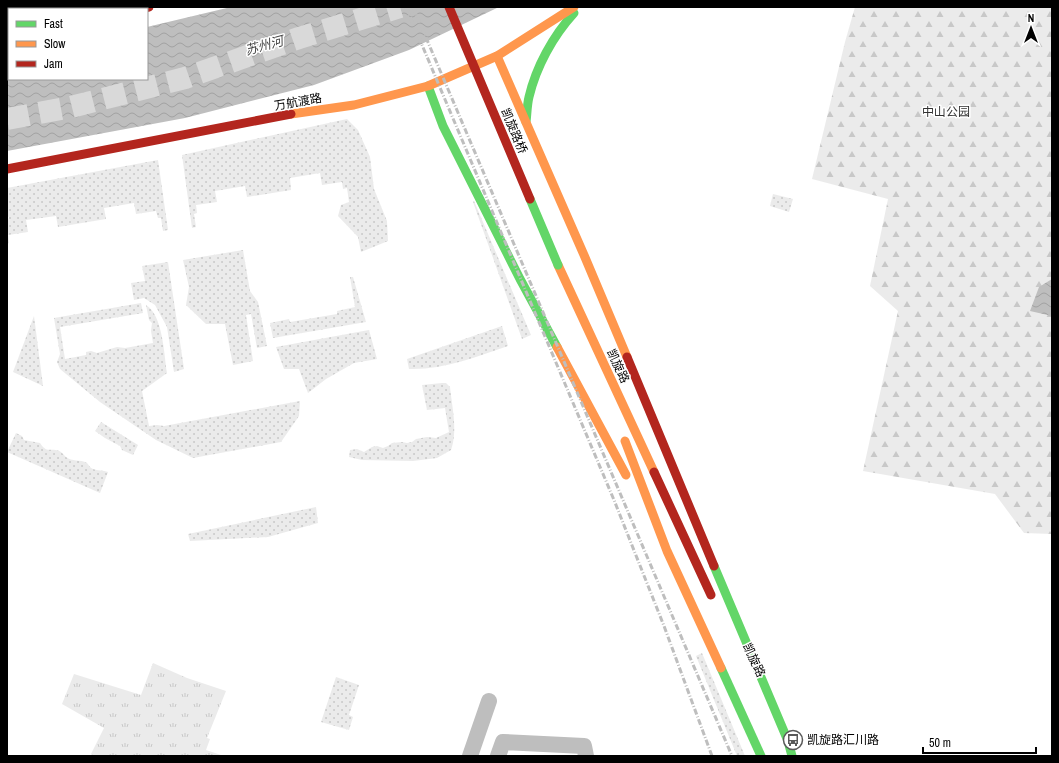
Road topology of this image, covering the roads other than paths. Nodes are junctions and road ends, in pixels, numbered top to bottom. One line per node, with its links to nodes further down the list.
1 (449, 7): 8 (street, 凯旋路桥, bridge)
2 (574, 7): 4 (street, 万航渡路)
3 (582, 7): 6 (street)
4 (497, 56): 5 (street, 万航渡路); 6 (street, 凯旋路)
5 (428, 86): 7 (street, 万航渡路); 11 (street)
6 (526, 122): 20 (street, 凯旋路)
7 (7, 169)
8 (558, 264): 9 (street, 凯旋路); 12 (street, 凯旋路)
9 (606, 390)
10 (622, 434): 11 (street)
11 (667, 551): 18 (street)
12 (715, 604)
13 (489, 701): 15 (street)
14 (772, 727): 19 (street)
15 (470, 756)
16 (498, 756): 17 (street)
17 (586, 756)
18 (761, 756)
19 (786, 756)
20 (792, 756)

